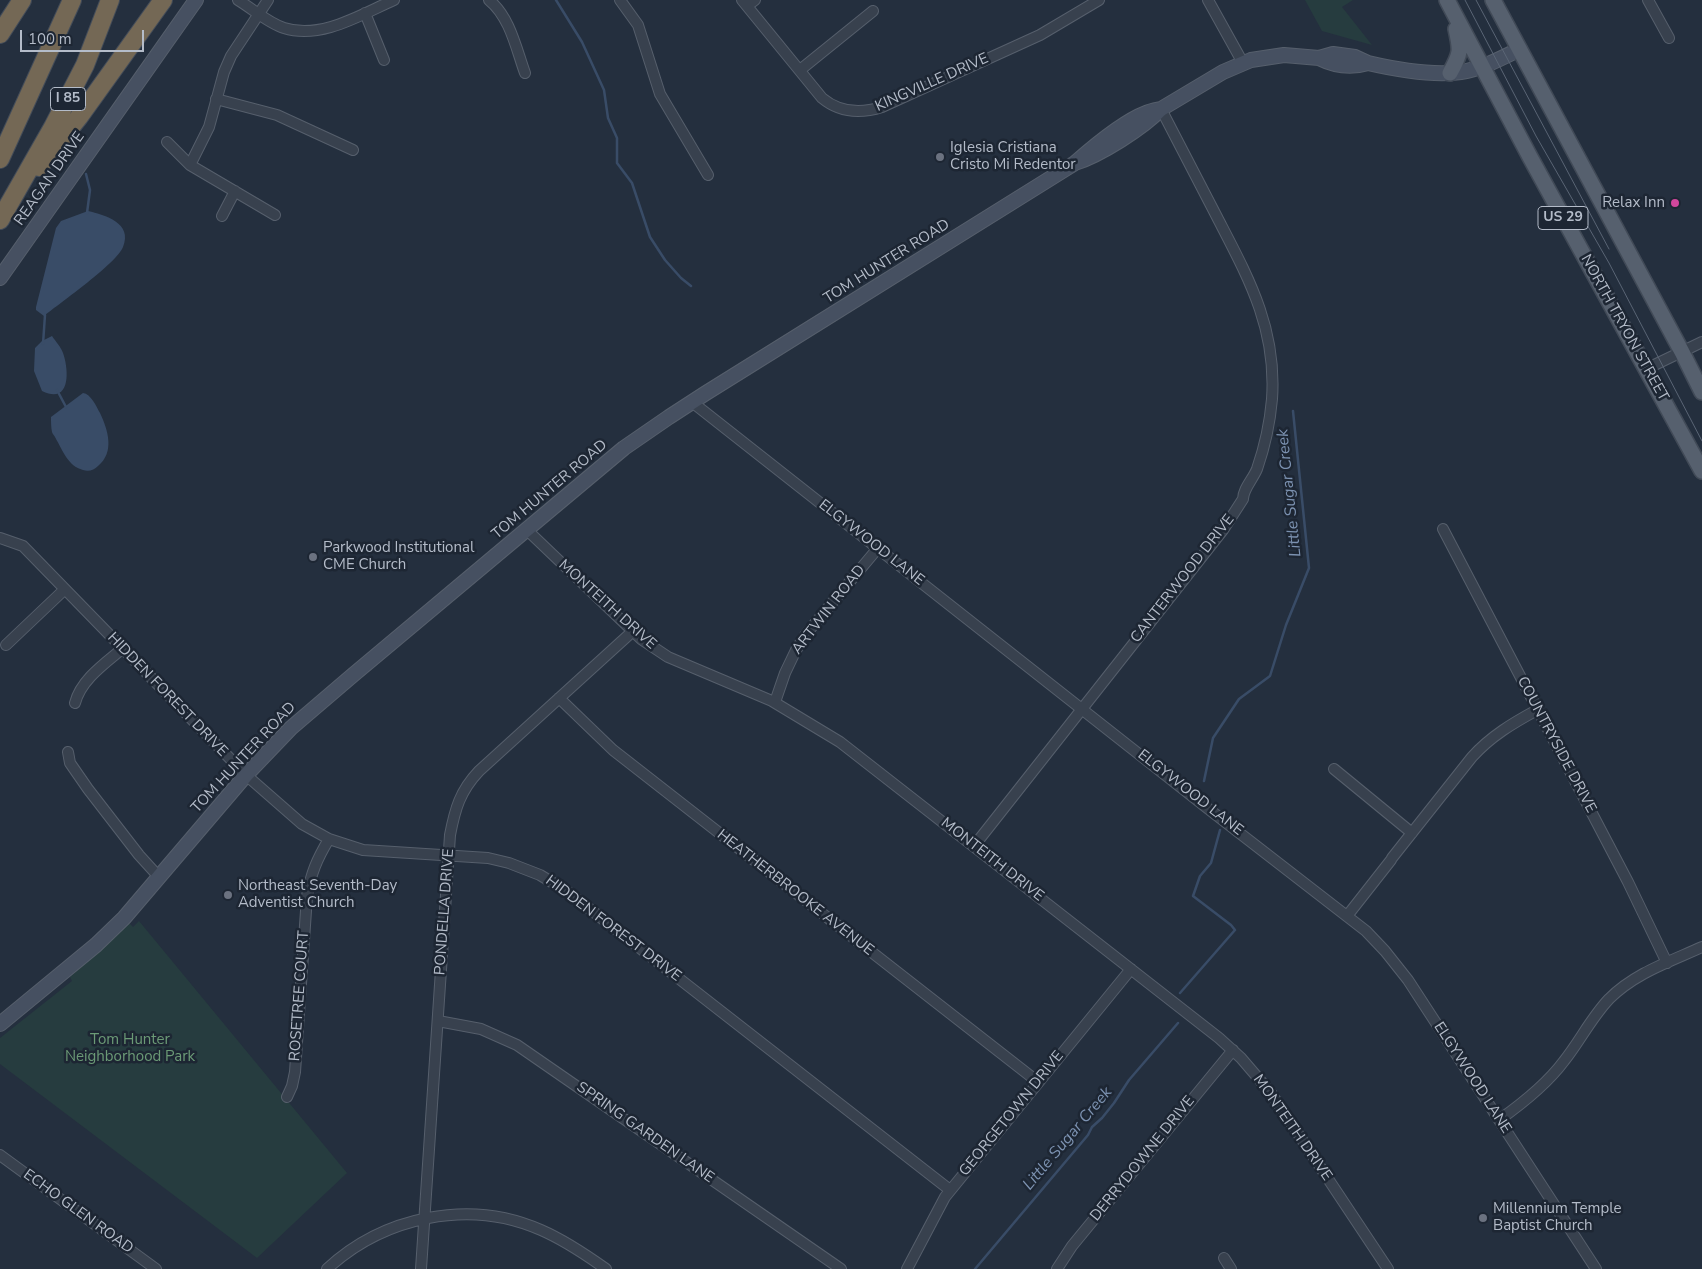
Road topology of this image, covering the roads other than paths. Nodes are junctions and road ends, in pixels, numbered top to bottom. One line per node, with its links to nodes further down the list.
1 (22, 0): 20 (highway)
2 (72, 0): 33 (highway, I 85)
3 (110, 0): 37 (highway, I 85)
4 (163, 0): 37 (highway)
5 (196, 0): 41 (street, REAGAN DRIVE)
6 (238, 0): 19 (street)
7 (268, 0): 19 (street)
8 (394, 0): 18 (street)
9 (489, 0): 27 (street)
10 (620, 0): 35 (street)
11 (1099, 0): 26 (street, KINGVILLE DRIVE)
12 (1208, 0): 24 (street)
13 (1493, 0): 22 (main road, US 29)
14 (1648, 0): 21 (street)
15 (748, 2): 26 (street, KINGVILLE DRIVE)
16 (1449, 5): 25 (main road, NORTH TRYON STREET / US 29); 28 (main road)
17 (873, 11): 26 (street)
18 (365, 13): 19 (street); 23 (street)
19 (259, 14): 29 (street)
20 (0, 34)
21 (1668, 38)
22 (1520, 50): 25 (street, TOM HUNTER ROAD); 43 (main road, US 29)
23 (384, 60)
24 (1243, 63): 28 (street, TOM HUNTER ROAD); 30 (street, TOM HUNTER ROAD)
25 (1481, 66): 28 (street, TOM HUNTER ROAD); 44 (main road, NORTH TRYON STREET / US 29)
26 (800, 70)
27 (524, 73)
28 (1450, 73)
29 (216, 99): 32 (street); 34 (street)
30 (1161, 109): 46 (street, TOM HUNTER ROAD); 59 (street, CANTERWOOD DRIVE)
31 (167, 142): 34 (street)
32 (353, 150)
33 (0, 159)
34 (190, 165): 36 (street)
35 (708, 175)
36 (235, 191): 38 (street); 39 (street)
37 (16, 194): 40 (highway, I 85)
38 (275, 215)
39 (222, 216)
40 (0, 220)
41 (0, 278)
42 (1702, 342): 43 (street)
43 (1682, 352): 44 (street); 45 (main road, US 29)
44 (1646, 369): 47 (main road, NORTH TRYON STREET / US 29)
45 (1702, 392)
46 (692, 402): 49 (street, TOM HUNTER ROAD); 51 (street, ELGYWOOD LANE)
47 (1702, 471)
48 (1444, 529): 60 (street, COUNTRYSIDE DRIVE)
49 (527, 530): 53 (street, MONTEITH DRIVE); 63 (street, TOM HUNTER ROAD)
50 (0, 538): 52 (street, HIDDEN FOREST DRIVE)
51 (878, 548): 57 (street, ARTWIN ROAD); 59 (street, ELGYWOOD LANE)
52 (64, 590): 54 (street); 55 (street, HIDDEN FOREST DRIVE)
53 (633, 631): 56 (street, PONDELLA DRIVE); 57 (street, MONTEITH DRIVE)
54 (6, 646)
55 (122, 649): 58 (street); 63 (street, HIDDEN FOREST DRIVE)
56 (559, 698): 67 (street, PONDELLA DRIVE); 76 (street, HEATHERBROOKE AVENUE)
57 (775, 702): 66 (street, MONTEITH DRIVE)
58 (75, 703)
59 (1082, 709): 66 (street, CANTERWOOD DRIVE); 69 (street, ELGYWOOD LANE)
60 (1537, 710): 64 (street); 71 (street, COUNTRYSIDE DRIVE)
61 (68, 752): 68 (street)
62 (1334, 769): 64 (street)
63 (246, 775): 65 (street, HIDDEN FOREST DRIVE); 68 (street, TOM HUNTER ROAD)
64 (1412, 833): 69 (street)
65 (329, 839): 67 (street, HIDDEN FOREST DRIVE); 77 (street, ROSETREE COURT)
66 (974, 846): 72 (street, MONTEITH DRIVE)
67 (449, 856): 73 (street, PONDELLA DRIVE); 80 (street, HIDDEN FOREST DRIVE)
68 (159, 877): 74 (street, TOM HUNTER ROAD)
69 (1347, 916): 78 (street, ELGYWOOD LANE)
70 (1702, 947): 71 (street)
71 (1666, 963): 78 (street)
72 (1130, 969): 75 (street, MONTEITH DRIVE); 76 (street, GEORGETOWN DRIVE)
73 (438, 1021): 81 (street, PONDELLA DRIVE); 87 (street, SPRING GARDEN LANE)
74 (0, 1024)
75 (1233, 1050): 89 (street, DERRYDOWNE DRIVE); 91 (street, MONTEITH DRIVE)
76 (1038, 1082): 80 (street, GEORGETOWN DRIVE)
77 (287, 1097)
78 (1499, 1120): 92 (street, ELGYWOOD LANE)
79 (0, 1155): 83 (street, ECHO GLEN ROAD)
80 (950, 1190): 88 (street, GEORGETOWN DRIVE)
81 (424, 1218): 84 (street); 85 (street, PONDELLA DRIVE); 86 (street)
82 (1224, 1258): 90 (street)
83 (154, 1268)
84 (326, 1269)
85 (421, 1269)
86 (606, 1269)
87 (841, 1269)
88 (907, 1269)
89 (1057, 1269)
90 (1231, 1269)
91 (1388, 1269)
92 (1596, 1269)

